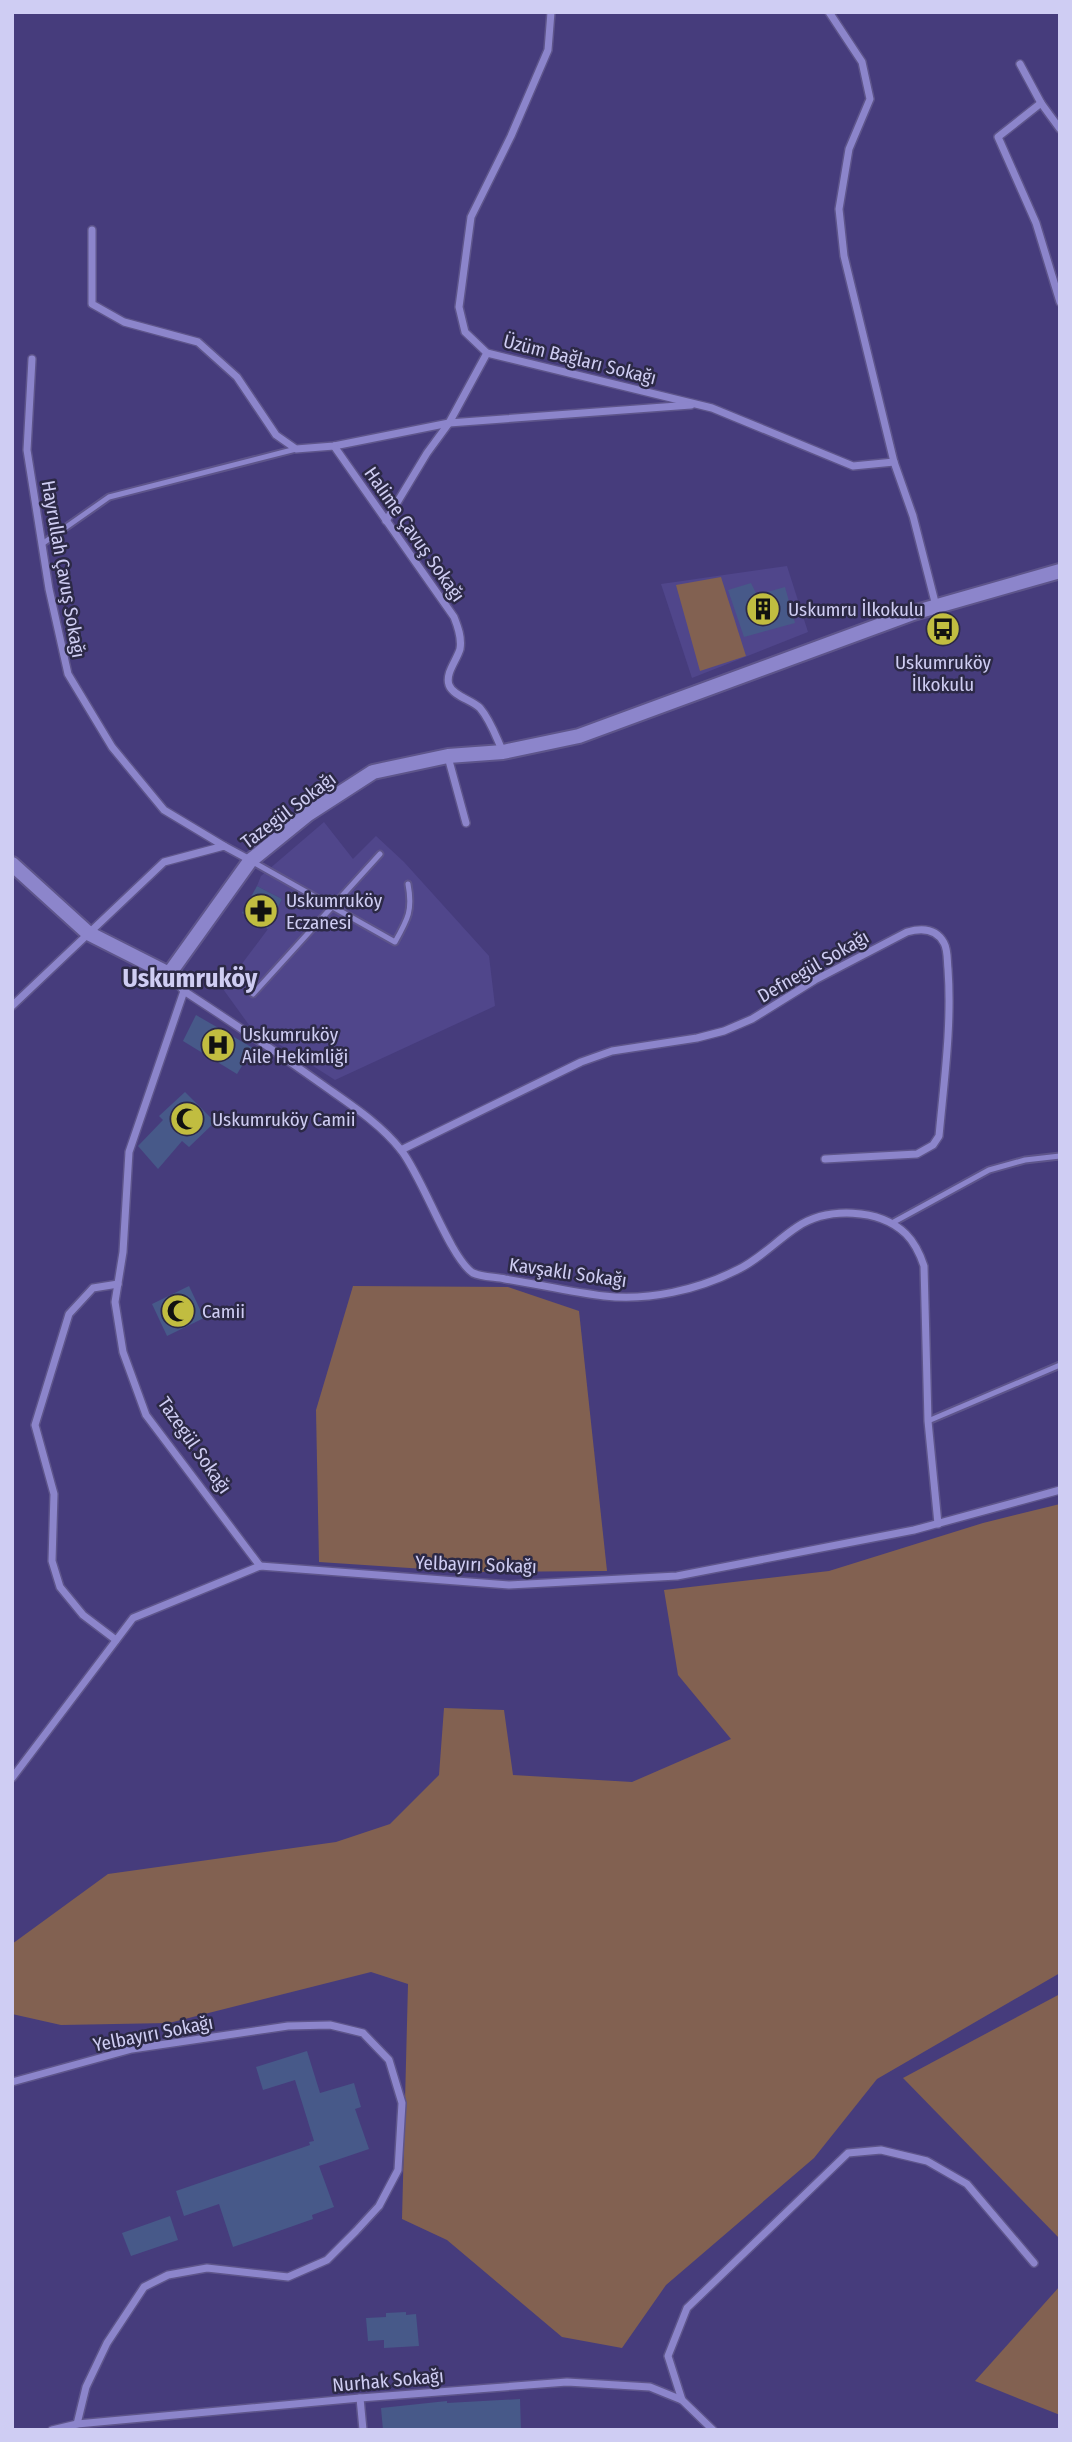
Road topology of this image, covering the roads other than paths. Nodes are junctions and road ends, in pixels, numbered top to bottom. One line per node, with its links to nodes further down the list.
1 (551, 12): 8 (street, Üzüm Bağları Sokağı)
2 (829, 12): 14 (street)
3 (1020, 64): 4 (street)
4 (1041, 103): 5 (street); 7 (street)
5 (1060, 129)
6 (92, 230): 13 (street)
7 (1060, 302)
8 (487, 353): 10 (street, Üzüm Bağları Sokağı); 11 (street)
9 (32, 359): 16 (street, Hayrullah Çavuş Sokağı)
10 (698, 404): 11 (street); 14 (street, Üzüm Bağları Sokağı)
11 (449, 422): 12 (street); 15 (street)
12 (334, 446): 13 (street); 15 (street, Halime Çavuş Sokağı)
13 (296, 449): 16 (lane)
14 (894, 462): 18 (street)
15 (386, 521): 19 (street, Halime Çavuş Sokağı)
16 (42, 544): 22 (street, Hayrullah Çavuş Sokağı)
17 (1060, 571): 18 (street, Tazegül Sokağı)
18 (936, 606): 19 (street, Tazegül Sokağı)
19 (503, 752): 20 (street, Tazegül Sokağı)
20 (447, 756): 21 (street); 24 (street, Tazegül Sokağı)
21 (466, 823)
22 (223, 846): 24 (street, Hayrullah Çavuş Sokağı); 28 (street)
23 (380, 854): 27 (lane)
24 (250, 861): 27 (lane); 29 (street, Tazegül Sokağı)
25 (12, 865): 28 (street)
26 (408, 884): 27 (lane)
27 (331, 905): 31 (lane)
28 (89, 933): 29 (street); 32 (street)
29 (169, 974): 30 (street)
30 (184, 991): 33 (street, Kavşaklı Sokağı); 37 (street, Tazegül Sokağı)
31 (253, 994)
32 (12, 1006)
33 (401, 1150): 35 (street, Defnegül Sokağı); 36 (street, Kavşaklı Sokağı)
34 (1060, 1156): 36 (lane)
35 (825, 1159)
36 (892, 1223): 39 (street, Kavşaklı Sokağı)
37 (118, 1284): 42 (street, Tazegül Sokağı); 43 (street)
38 (1060, 1365): 39 (lane)
39 (928, 1421): 41 (street, Kavşaklı Sokağı)
40 (1060, 1490): 41 (street, Yelbayırı Sokağı)
41 (938, 1524): 42 (street, Yelbayırı Sokağı)
42 (260, 1566): 43 (street, Yelbayırı Sokağı)
43 (116, 1640): 44 (street, Yelbayırı Sokağı)
44 (12, 1778)
45 (12, 2082): 49 (street, Yelbayırı Sokağı)
46 (1034, 2263): 48 (street)
47 (360, 2398): 48 (street, Nurhak Sokağı); 49 (street, Nurhak Sokağı); 51 (street)
48 (682, 2400): 52 (street, Nurhak Sokağı)
49 (77, 2424): 50 (street, Nurhak Sokağı)
50 (52, 2430)
51 (363, 2430)
52 (713, 2430)

